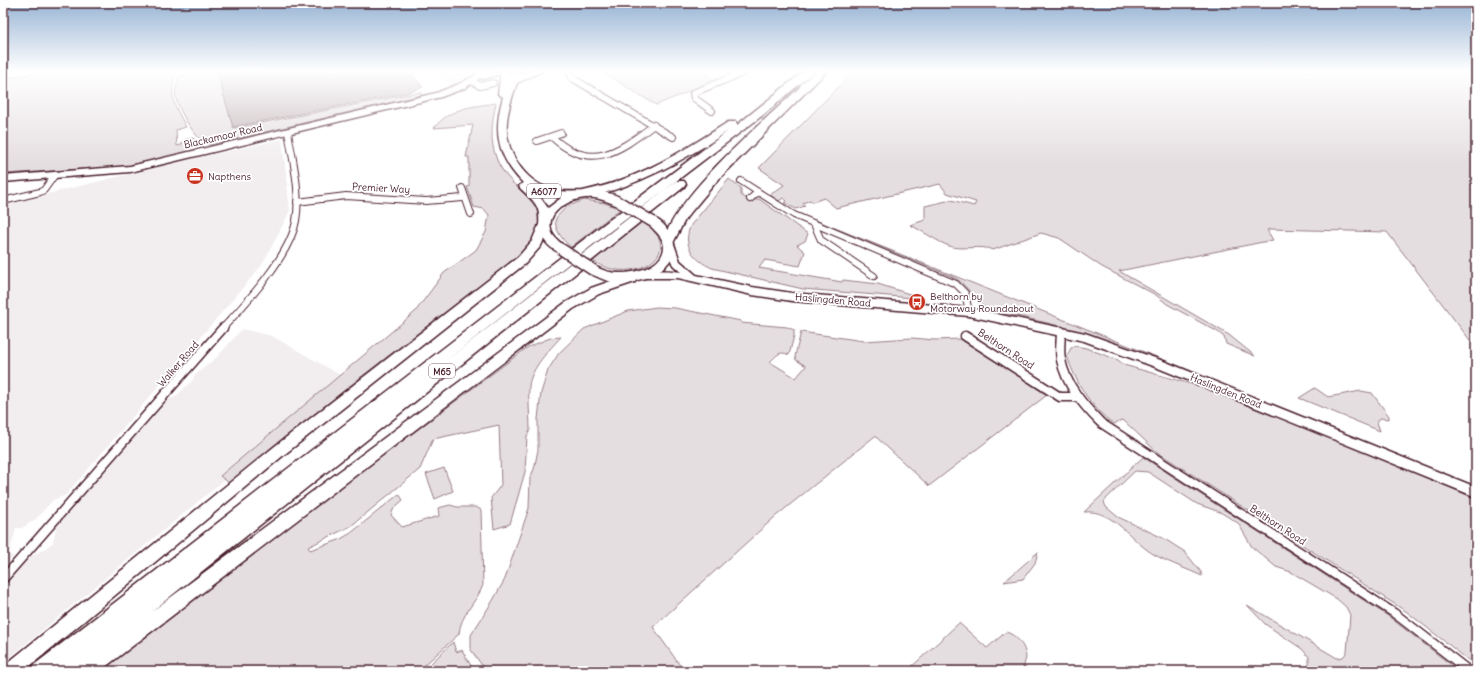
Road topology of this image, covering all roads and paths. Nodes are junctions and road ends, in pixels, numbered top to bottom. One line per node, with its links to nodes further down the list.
1 (408, 102): 13 (main road, Blackamoor Road)
2 (502, 102): 29 (highway, A6077)
3 (507, 102): 23 (highway, A6077)
4 (615, 102): 12 (street)
5 (763, 102): 23 (highway)
6 (774, 102): 42 (highway, M65)
7 (778, 102): 43 (highway, M65)
8 (787, 102): 31 (highway)
9 (702, 104): 10 (street); 11 (street)
10 (694, 108)
11 (712, 111)
12 (654, 125): 15 (street); 16 (street)
13 (288, 132): 18 (main road, Blackamoor Road); 27 (street, Walker Road)
14 (561, 133): 15 (street)
15 (552, 137): 17 (street)
16 (673, 137)
17 (537, 141)
18 (54, 176): 19 (main road, Blackamoor Road); 26 (street)
19 (3, 179)
20 (741, 181): 22 (street)
21 (462, 188): 24 (street)
22 (758, 192): 25 (street); 30 (street)
23 (583, 194): 29 (highway, A6077); 31 (highway, A6077, bridge)
24 (463, 198): 27 (street, Premier Way); 28 (street)
25 (750, 199)
26 (3, 201)
27 (297, 202): 40 (street, Walker Road)
28 (471, 214)
29 (545, 222): 33 (highway, A6077, bridge); 41 (highway)
30 (814, 224): 32 (street); 35 (street)
31 (669, 243): 33 (highway); 34 (main road, Haslingden Road)
32 (874, 276)
33 (636, 277): 34 (main road, Haslingden Road); 44 (highway, M65)
34 (699, 279): 35 (main road, Haslingden Road)
35 (969, 312): 36 (main road, Haslingden Road)
36 (1061, 331): 38 (street, Belthorn Road); 39 (main road, Haslingden Road)
37 (965, 336): 38 (street, Belthorn Road)
38 (1077, 397): 45 (street, Belthorn Road)
39 (1476, 492)
40 (3, 579)
41 (11, 671)
42 (40, 671)
43 (63, 671)
44 (86, 671)
45 (1469, 671)

